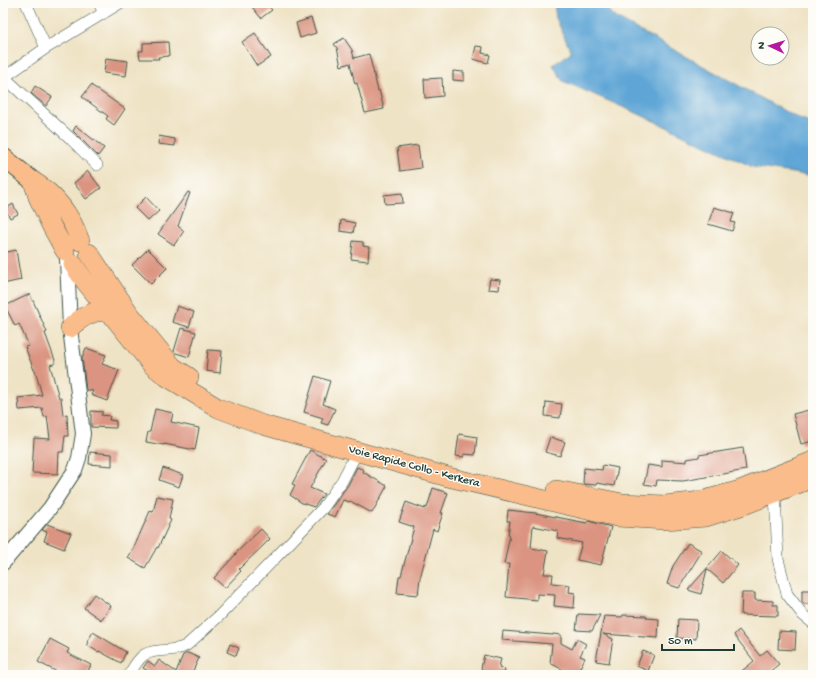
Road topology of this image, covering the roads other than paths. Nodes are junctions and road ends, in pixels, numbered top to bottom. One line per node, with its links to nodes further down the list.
1 (26, 3): 4 (street)
2 (120, 3): 3 (street)
3 (102, 8): 4 (street)
4 (46, 48): 5 (street)
5 (3, 77): 7 (street)
6 (3, 157): 8 (main road)
7 (97, 164)
8 (33, 181): 9 (highway, Voie Rapide Collo - Kerkera)
9 (75, 254): 10 (highway, Voie Rapide Collo - Kerkera); 11 (street); 13 (highway, Voie Rapide Collo - Kerkera)
10 (109, 312): 11 (highway); 12 (highway, Voie Rapide Collo - Kerkera)
11 (70, 328): 16 (street)
12 (357, 452): 15 (highway, Voie Rapide Collo - Kerkera); 18 (street)
13 (813, 461)
14 (813, 478): 15 (highway, Voie Rapide Collo - Kerkera)
15 (775, 493): 17 (street)
16 (3, 563)
17 (813, 623)
18 (129, 675)

